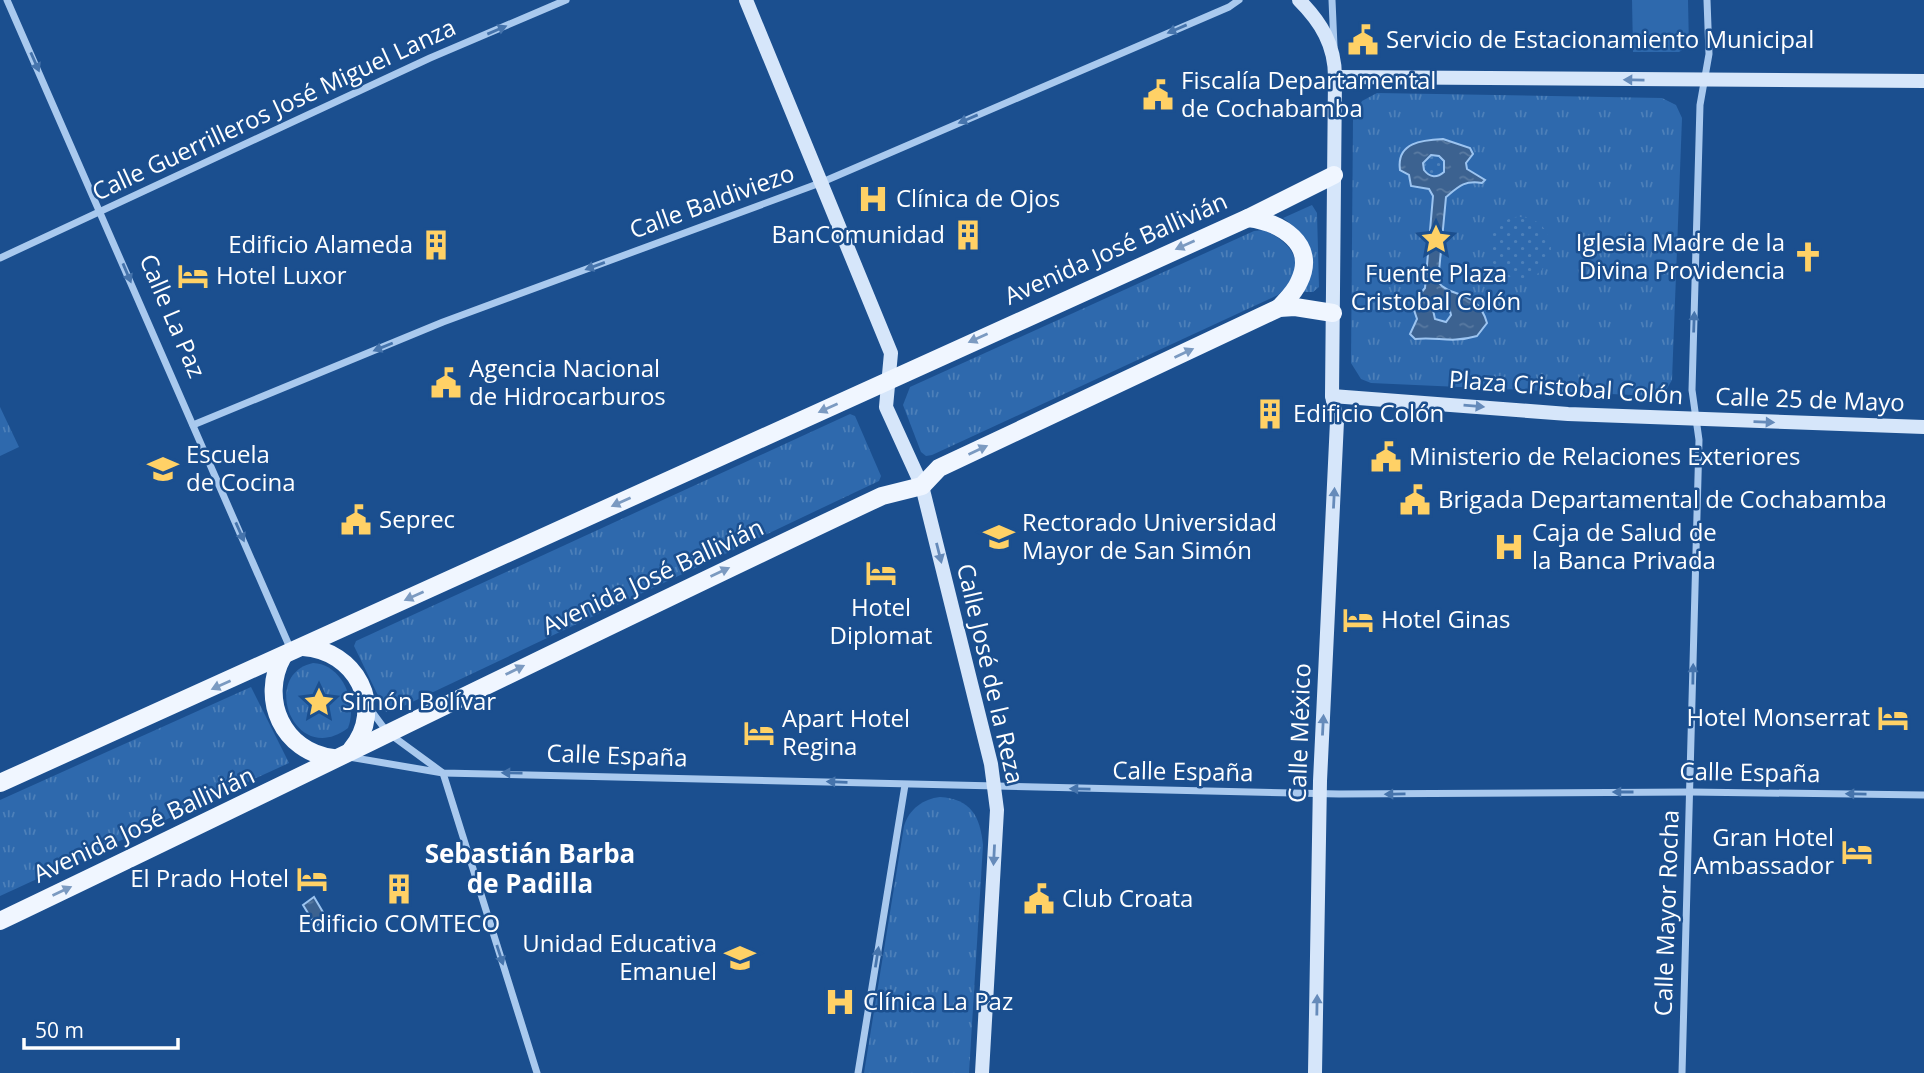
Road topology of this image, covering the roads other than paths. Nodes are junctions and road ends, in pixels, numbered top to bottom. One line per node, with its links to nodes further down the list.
1 (7, 0): 14 (street, Calle La Paz, one-way to 14)
2 (566, 0): 14 (street, Calle Guerrilleros José Miguel Lanza, one-way to 2)
3 (746, 0): 13 (main road, Calle José de la Reza)
4 (1238, 0): 13 (street, Calle Baldiviezo, one-way to 13)
5 (1299, 0): 8 (main road)
6 (1332, 0): 8 (street)
7 (1707, 0): 10 (street, Plaza Cristobal Colón)
8 (1335, 58): 9 (main road)
9 (1335, 77): 10 (main road, one-way to 9); 12 (main road)
10 (1703, 81): 11 (main road); 21 (street, Plaza Cristobal Colón, one-way to 10)
11 (1924, 81)
12 (1334, 176): 15 (main road, Avenida José Ballivián); 18 (main road)
13 (820, 183): 19 (main road, Calle José de la Reza); 22 (street, Calle Baldiviezo, one-way to 22)
14 (100, 210): 16 (street, Calle Guerrilleros José Miguel Lanza); 22 (street, Calle La Paz, one-way to 22)
15 (1248, 218): 17 (main road); 19 (main road, Avenida José Ballivián, one-way to 19)
16 (0, 258)
17 (1279, 308): 18 (main road, Avenida José Ballivián); 24 (main road, Avenida José Ballivián, one-way to 17)
18 (1333, 313): 20 (main road)
19 (889, 378): 24 (main road, Calle José de la Reza); 25 (main road, Avenida José Ballivián, one-way to 25)
20 (1332, 396): 21 (main road, Plaza Cristobal Colón, one-way to 21); 34 (main road, Calle México, one-way to 20)
21 (1696, 420): 23 (main road, Calle 25 de Mayo, one-way to 23); 33 (street, Calle Mayor Rocha, one-way to 21)
22 (192, 425): 25 (street, Calle La Paz, one-way to 25)
23 (1924, 427)
24 (922, 486): 27 (main road, Avenida José Ballivián, one-way to 24); 32 (main road, Calle José de la Reza, one-way to 32)
25 (293, 651): 26 (main road); 28 (main road); 30 (main road, Avenida José Ballivián, one-way to 30)
26 (366, 704): 27 (street); 28 (main road)
27 (387, 732): 28 (main road, Avenida José Ballivián); 29 (street)
28 (340, 754): 29 (street); 36 (main road, Avenida José Ballivián, one-way to 28)
29 (443, 773): 31 (street, Calle España, one-way to 29); 37 (street, one-way to 37)
30 (0, 783)
31 (905, 785): 32 (street, Calle España); 38 (street, one-way to 31)
32 (996, 786): 34 (street, Calle España, one-way to 32); 39 (main road, Calle José de la Reza, one-way to 39)
33 (1691, 792): 34 (street, Calle España, one-way to 34); 35 (street, Calle España, one-way to 33); 41 (street, Calle Mayor Rocha)
34 (1320, 794): 40 (main road, Calle México, one-way to 34)
35 (1924, 795)
36 (0, 921)
37 (537, 1073)
38 (858, 1073)
39 (982, 1073)
40 (1315, 1073)
41 (1682, 1073)

